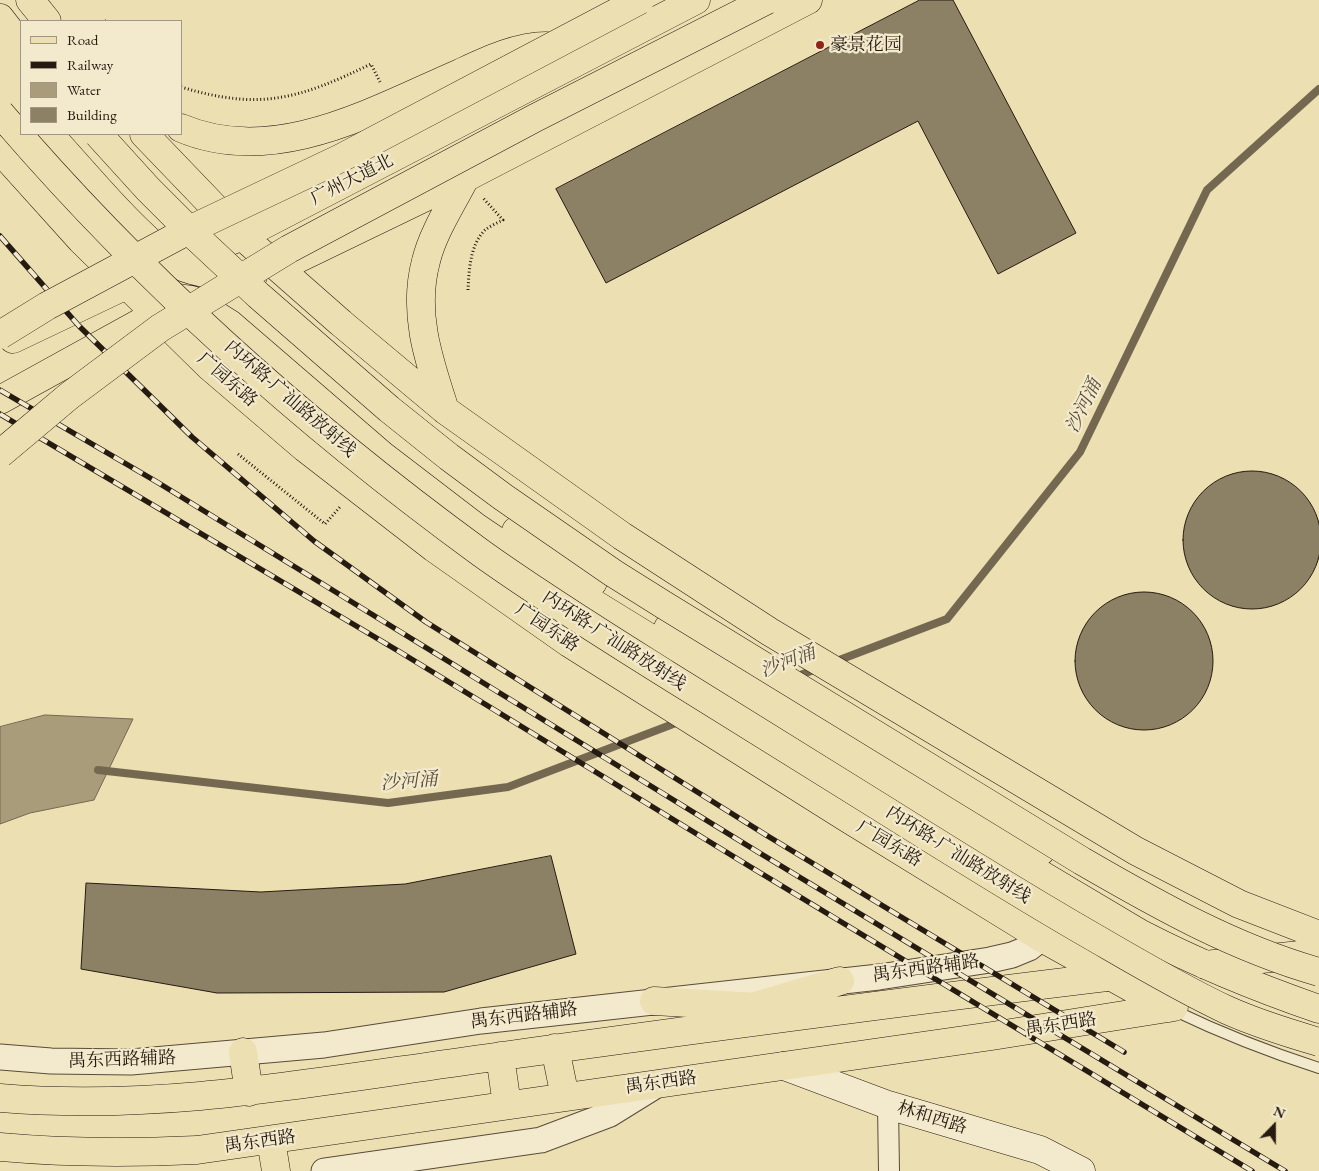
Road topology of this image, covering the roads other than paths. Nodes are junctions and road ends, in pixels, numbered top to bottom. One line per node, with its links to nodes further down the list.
1 (30, 0): 8 (main road)
2 (634, 0): 10 (street)
3 (640, 0): 31 (main road, 广州大道北, bridge)
4 (696, 0): 10 (main road, 广州大道北)
5 (767, 0): 35 (main road, 广州大道北, bridge)
6 (808, 0): 22 (main road)
7 (0, 18): 9 (main road)
8 (46, 20)
9 (20, 44)
10 (608, 46): 16 (main road); 23 (main road, 广州大道北)
11 (0, 52): 12 (main road)
12 (20, 76)
13 (0, 77): 14 (main road)
14 (20, 101)
15 (0, 113): 54 (main road, 内环路-广汕路放射线, bridge)
16 (182, 128)
17 (50, 135): 25 (main road)
18 (70, 135): 24 (main road)
19 (99, 135): 44 (main road, bridge)
20 (145, 135): 23 (main road)
21 (0, 150): 27 (main road, 广园东路)
22 (465, 178): 26 (main road); 34 (main road)
23 (242, 236): 24 (main road, 广州大道北); 26 (main road)
24 (205, 252): 25 (main road, 广州大道北); 26 (main road)
25 (177, 264): 26 (main road); 27 (main road, 广州大道北)
26 (266, 266): 28 (main road); 34 (main road)
27 (133, 286): 28 (main road); 29 (main road); 30 (main road, 广园东路); 32 (main road, 广州大道北)
28 (217, 290): 29 (main road); 36 (main road)
29 (192, 300): 30 (main road); 36 (main road)
30 (156, 314): 33 (main road); 40 (main road, 广园东路)
31 (0, 335)
32 (0, 345)
33 (0, 400)
34 (445, 410): 38 (main road)
35 (0, 454)
36 (738, 682): 37 (main road)
37 (900, 780): 42 (main road); 43 (main road)
38 (1239, 904): 39 (main road); 43 (main road)
39 (1319, 935)
40 (1042, 938): 45 (main road, 广园东路); 46 (street, 禺东西路辅路)
41 (1319, 952): 43 (main road)
42 (1203, 965): 43 (main road); 45 (main road)
43 (1234, 968): 49 (main road); 50 (main road)
44 (1319, 972)
45 (1110, 976): 49 (main road, 广园东路); 51 (main road)
46 (840, 981): 47 (street, 禺东西路辅路); 48 (main road)
47 (654, 1001): 48 (main road); 56 (street, 禺东西路辅路)
48 (753, 1007): 51 (main road); 53 (main road)
49 (1168, 1008): 52 (main road, 禺东西路); 59 (main road, 禺东西路); 60 (lane)
50 (1319, 1009)
51 (843, 1011): 53 (main road)
52 (1319, 1013)
53 (656, 1035): 55 (main road)
54 (1319, 1042)
55 (555, 1048): 57 (main road); 63 (main road)
56 (243, 1052): 58 (street, 禺东西路辅路); 62 (main road)
57 (500, 1056): 62 (main road); 65 (main road)
58 (0, 1057)
59 (784, 1066): 61 (main road, 禺东西路); 66 (main road, 林和西路)
60 (1319, 1068)
61 (660, 1083): 63 (main road, 禺东西路); 70 (street)
62 (249, 1092): 64 (main road)
63 (565, 1097): 65 (main road, 禺东西路)
64 (0, 1098)
65 (508, 1105): 67 (main road, 禺东西路)
66 (888, 1105): 71 (street); 72 (main road, 林和西路)
67 (271, 1140): 68 (main road, 禺东西路); 69 (main road)
68 (0, 1147)
69 (276, 1171)
70 (324, 1171)
71 (889, 1171)
72 (1080, 1171)

